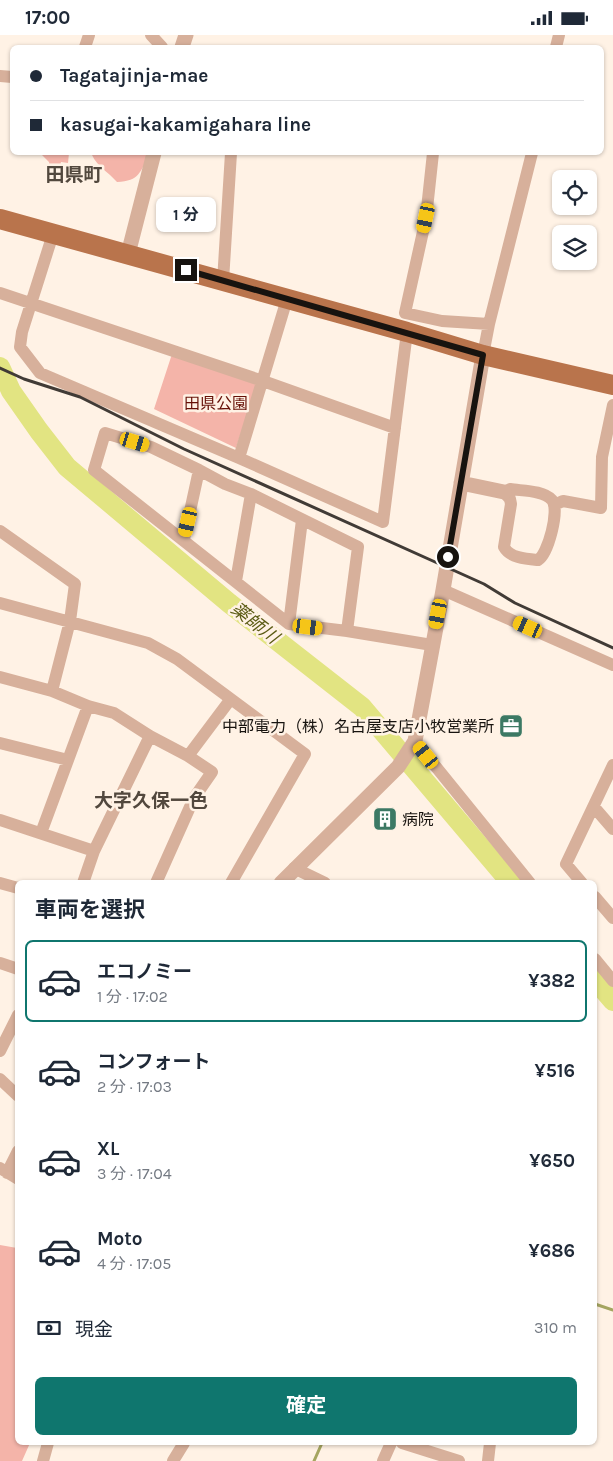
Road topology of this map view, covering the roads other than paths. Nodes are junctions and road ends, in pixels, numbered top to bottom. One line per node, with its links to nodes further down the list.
1 (151, 35): 2 (street)
2 (160, 45)
3 (153, 155): 9 (street)
4 (231, 155): 10 (street)
5 (433, 155): 14 (street)
6 (531, 155): 14 (street)
7 (0, 219): 8 (main road)
8 (53, 234): 9 (main road); 13 (street)
9 (128, 254): 10 (main road)
10 (223, 281): 12 (main road)
11 (0, 293): 13 (street)
12 (287, 299): 15 (main road); 17 (street)
13 (32, 304): 17 (street); 21 (street)
14 (489, 324): 16 (street)
15 (407, 332): 16 (main road); 20 (street)
16 (483, 355): 18 (main road); 23 (street)
17 (263, 381): 20 (street); 21 (street)
18 (613, 385)
19 (613, 405): 27 (street)
20 (395, 427): 21 (street)
21 (239, 458)
22 (199, 471): 25 (street); 30 (street); 30 (street)
23 (461, 483): 24 (street); 32 (street)
24 (504, 492): 26 (street); 26 (street)
25 (251, 494): 28 (street); 31 (street)
26 (554, 505): 27 (street)
27 (607, 508)
28 (302, 519): 35 (street); 36 (street)
29 (0, 531): 34 (street)
30 (184, 539): 31 (street)
31 (236, 581): 35 (street)
32 (443, 590): 37 (street); 38 (street)
33 (0, 603): 34 (street)
34 (70, 621): 40 (street); 41 (street)
35 (288, 624): 36 (street)
36 (347, 631): 37 (street)
37 (432, 645): 44 (street)
38 (613, 665)
39 (0, 677): 40 (street)
40 (52, 691): 42 (street)
41 (230, 700): 46 (street); 57 (street)
42 (88, 706): 43 (street); 47 (street)
43 (150, 736): 46 (street); 53 (street)
44 (415, 741): 54 (street); 60 (street)
45 (0, 743): 47 (street)
46 (188, 756): 56 (street)
47 (68, 760): 52 (street)
48 (613, 765): 49 (street)
49 (594, 807): 51 (street); 61 (street)
50 (0, 820): 52 (street)
51 (613, 829)
52 (40, 833): 53 (street)
53 (94, 851): 55 (street)
54 (294, 868): 58 (street); 59 (street)
55 (84, 880)
56 (157, 880)
57 (233, 880)
58 (284, 880)
59 (319, 880)
60 (528, 880)
61 (579, 880)
62 (0, 883): 63 (street)
63 (15, 887)
64 (597, 899): 65 (street)
65 (613, 918)
66 (597, 961): 69 (street)
67 (0, 963): 68 (street)
68 (15, 968)
69 (613, 981)
70 (15, 1021): 71 (street)
71 (0, 1051)
72 (0, 1079): 73 (street)
73 (15, 1093)
74 (15, 1158): 75 (street)
75 (8, 1173)
76 (47, 1445): 81 (street)
77 (183, 1445): 82 (street)
78 (390, 1445): 83 (street)
79 (408, 1445): 84 (street)
80 (490, 1445): 85 (street)
81 (43, 1461)
82 (173, 1461)
83 (383, 1461)
84 (459, 1461)
85 (488, 1461)

